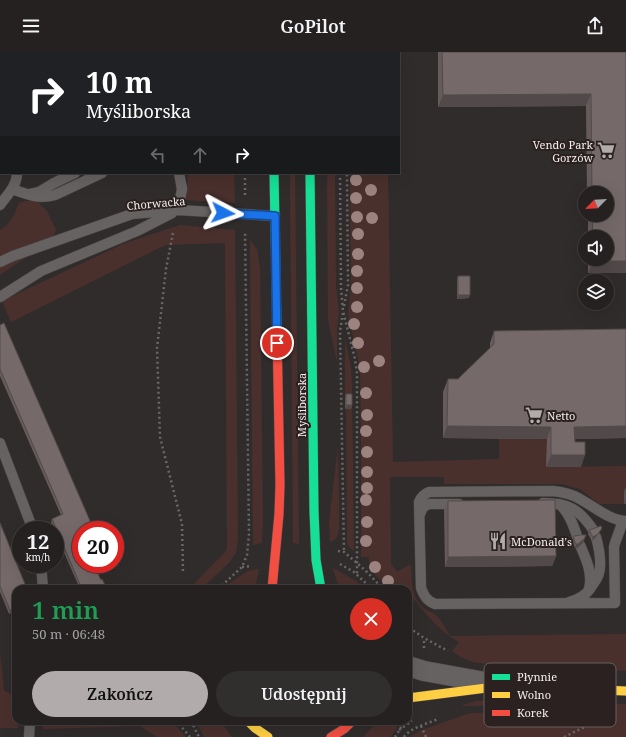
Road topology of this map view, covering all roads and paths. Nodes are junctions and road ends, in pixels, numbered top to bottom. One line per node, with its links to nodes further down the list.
1 (17, 174): 10 (lane)
2 (74, 174): 11 (lane)
3 (100, 174): 11 (lane)
4 (179, 174): 13 (lane)
5 (245, 174): 14 (path)
6 (274, 174): 15 (main road, Myśliborska)
7 (310, 174): 36 (main road, Myśliborska)
8 (340, 174): 18 (path)
9 (347, 174): 18 (path)
10 (12, 189): 11 (lane); 12 (lane)
11 (24, 193)
12 (0, 205)
13 (178, 210): 14 (lane, Chorwacka); 16 (lane, Chorwacka); 17 (lane); 30 (path)
14 (245, 215): 15 (lane, Chorwacka); 34 (path)
15 (275, 216): 35 (main road, Myśliborska)
16 (0, 262)
17 (0, 297)
18 (343, 311): 27 (path); 29 (path)
19 (0, 443): 24 (lane)
20 (532, 503): 22 (lane)
21 (469, 504): 23 (lane)
22 (559, 504): 39 (lane); 39 (lane)
23 (420, 514): 25 (lane); 40 (lane)
24 (30, 521)
25 (625, 521): 40 (lane)
26 (333, 550): 27 (path)
27 (344, 552): 29 (path)
28 (337, 563): 32 (path)
29 (357, 563): 32 (path); 38 (path)
30 (184, 572)
31 (42, 573): 33 (lane)
32 (357, 574): 37 (path)
33 (43, 585)
34 (222, 585)
35 (273, 585)
36 (320, 585)
37 (368, 585)
38 (378, 585)
39 (589, 589): 40 (lane)
40 (559, 604)
41 (412, 628): 42 (path)
42 (424, 638)
43 (412, 667): 44 (street)
44 (484, 682)
45 (484, 688): 48 (main road)
46 (616, 691): 47 (main road)
47 (626, 691)
48 (412, 697)
49 (30, 725): 59 (lane)
50 (180, 725): 60 (path)
51 (193, 725): 61 (path)
52 (251, 725): 62 (main road)
53 (252, 725): 63 (main road)
54 (348, 725): 58 (main road)
55 (402, 725): 64 (path)
56 (421, 726): 65 (path)
57 (584, 727): 66 (path)
58 (333, 736)
59 (29, 737)
60 (190, 737)
61 (199, 737)
62 (259, 737)
63 (268, 737)
64 (395, 737)
65 (426, 737)
66 (564, 737)

